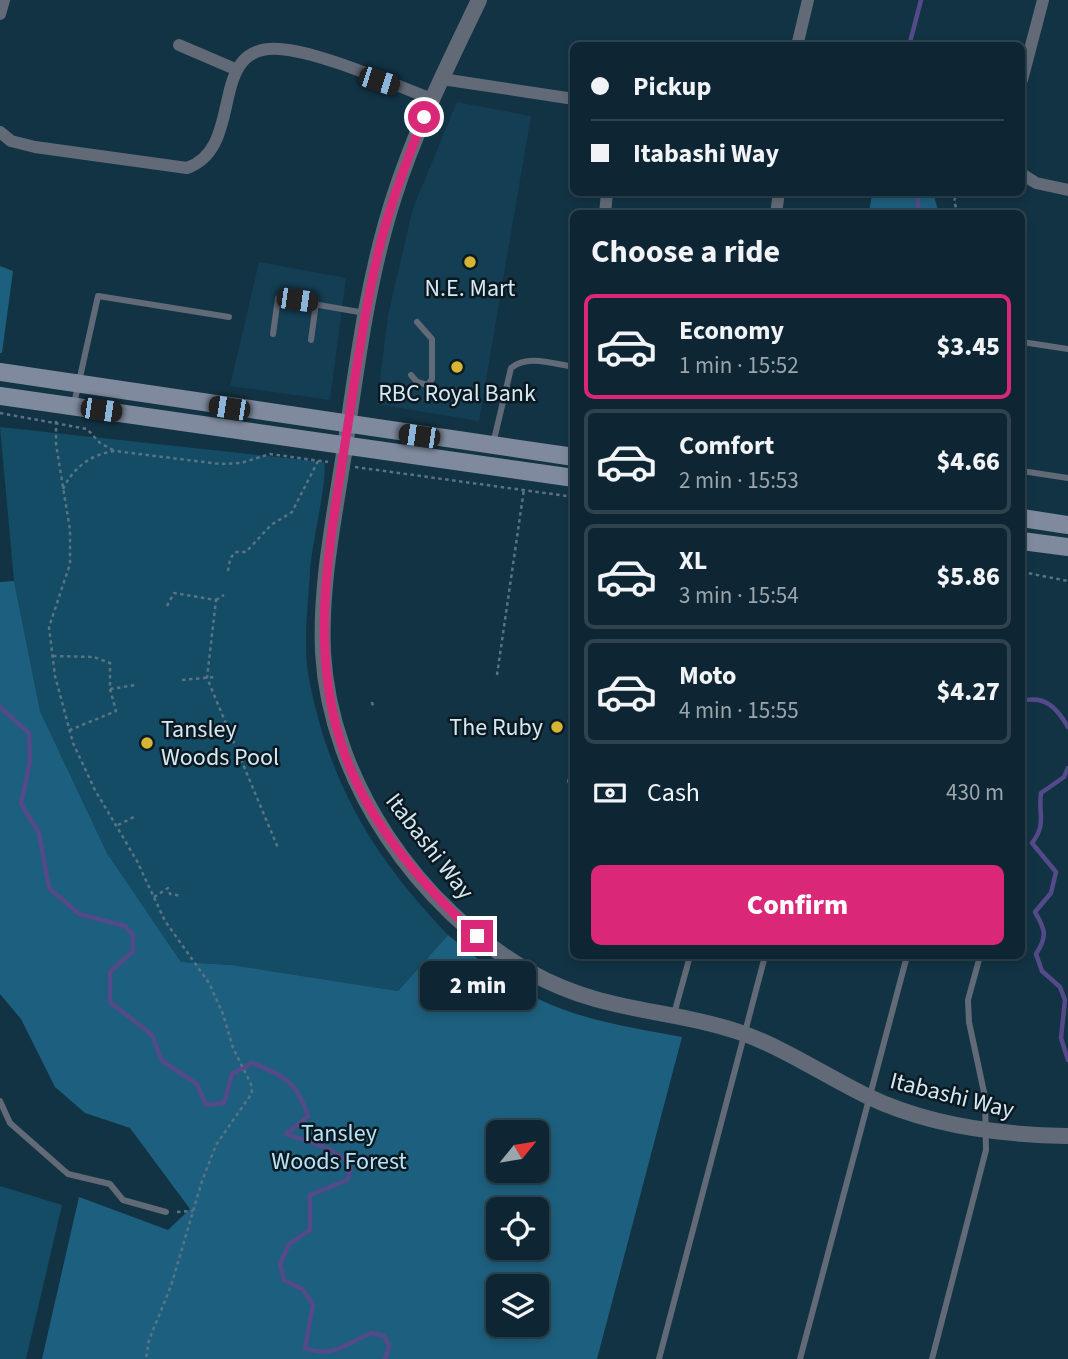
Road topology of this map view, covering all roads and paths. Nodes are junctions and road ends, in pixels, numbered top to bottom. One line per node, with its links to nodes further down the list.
1 (4, 0): 5 (street)
2 (479, 0): 10 (street, Itabashi Way)
3 (808, 0): 6 (street)
4 (1042, 0): 8 (street)
5 (0, 14)
6 (798, 42)
7 (179, 45): 9 (street)
8 (1025, 68)
9 (235, 69): 12 (street); 13 (street)
10 (442, 79): 11 (street); 12 (street, Itabashi Way)
11 (570, 98)
12 (432, 99): 17 (street, Itabashi Way)
13 (0, 132)
14 (1025, 176): 15 (street)
15 (1068, 190)
16 (316, 303): 17 (lane); 20 (lane); 21 (lane)
17 (367, 314): 32 (street, Itabashi Way)
18 (229, 317): 27 (lane)
19 (417, 322): 26 (lane)
20 (273, 334)
21 (311, 340)
22 (1025, 342): 23 (lane)
23 (1068, 349)
24 (570, 366): 34 (lane)
25 (0, 372): 27 (main road)
26 (411, 375)
27 (77, 384): 29 (lane); 32 (main road)
28 (0, 396): 29 (main road)
29 (74, 406): 33 (main road)
30 (0, 413): 31 (path)
31 (56, 422): 35 (path); 43 (path)
32 (348, 426): 33 (street, Itabashi Way); 34 (main road)
33 (345, 446): 38 (street, Itabashi Way); 40 (main road)
34 (492, 446): 36 (main road)
35 (115, 451): 37 (path); 43 (path)
36 (570, 456)
37 (318, 459): 38 (path); 49 (path)
38 (342, 465): 42 (path); 72 (street, Itabashi Way)
39 (1025, 471): 41 (lane)
40 (570, 477)
41 (1068, 478)
42 (524, 488): 44 (path); 56 (path)
43 (62, 490): 55 (path)
44 (570, 495)
45 (1025, 518): 46 (main road)
46 (1068, 525)
47 (1025, 541): 48 (main road)
48 (1068, 547)
49 (228, 571)
50 (1025, 573): 51 (path)
51 (1068, 581)
52 (223, 594): 53 (path)
53 (216, 600): 54 (path); 58 (path)
54 (167, 606)
55 (53, 656): 61 (path); 62 (path)
56 (497, 676)
57 (215, 677): 58 (path)
58 (206, 678): 59 (path); 65 (path)
59 (182, 680)
60 (136, 685): 61 (path)
61 (110, 689): 62 (path)
62 (70, 730): 64 (path)
63 (134, 817): 64 (path)
64 (118, 825): 67 (path)
65 (278, 848)
66 (182, 896): 67 (path)
67 (155, 897): 80 (path)
68 (689, 959): 72 (lane)
69 (764, 959): 73 (lane)
70 (906, 959): 74 (lane)
71 (979, 959): 78 (lane)
72 (673, 1017): 73 (street, Itabashi Way)
73 (744, 1034): 74 (street, Itabashi Way); 83 (lane)
74 (868, 1096): 78 (street, Itabashi Way); 84 (lane)
75 (0, 1101): 77 (lane)
76 (0, 1121): 77 (lane)
77 (10, 1123): 81 (lane)
78 (985, 1131): 79 (street, Itabashi Way); 85 (lane)
79 (1068, 1136)
80 (193, 1211): 81 (path); 82 (path)
81 (166, 1212)
82 (146, 1359)
83 (659, 1359)
84 (800, 1359)
85 (932, 1359)

